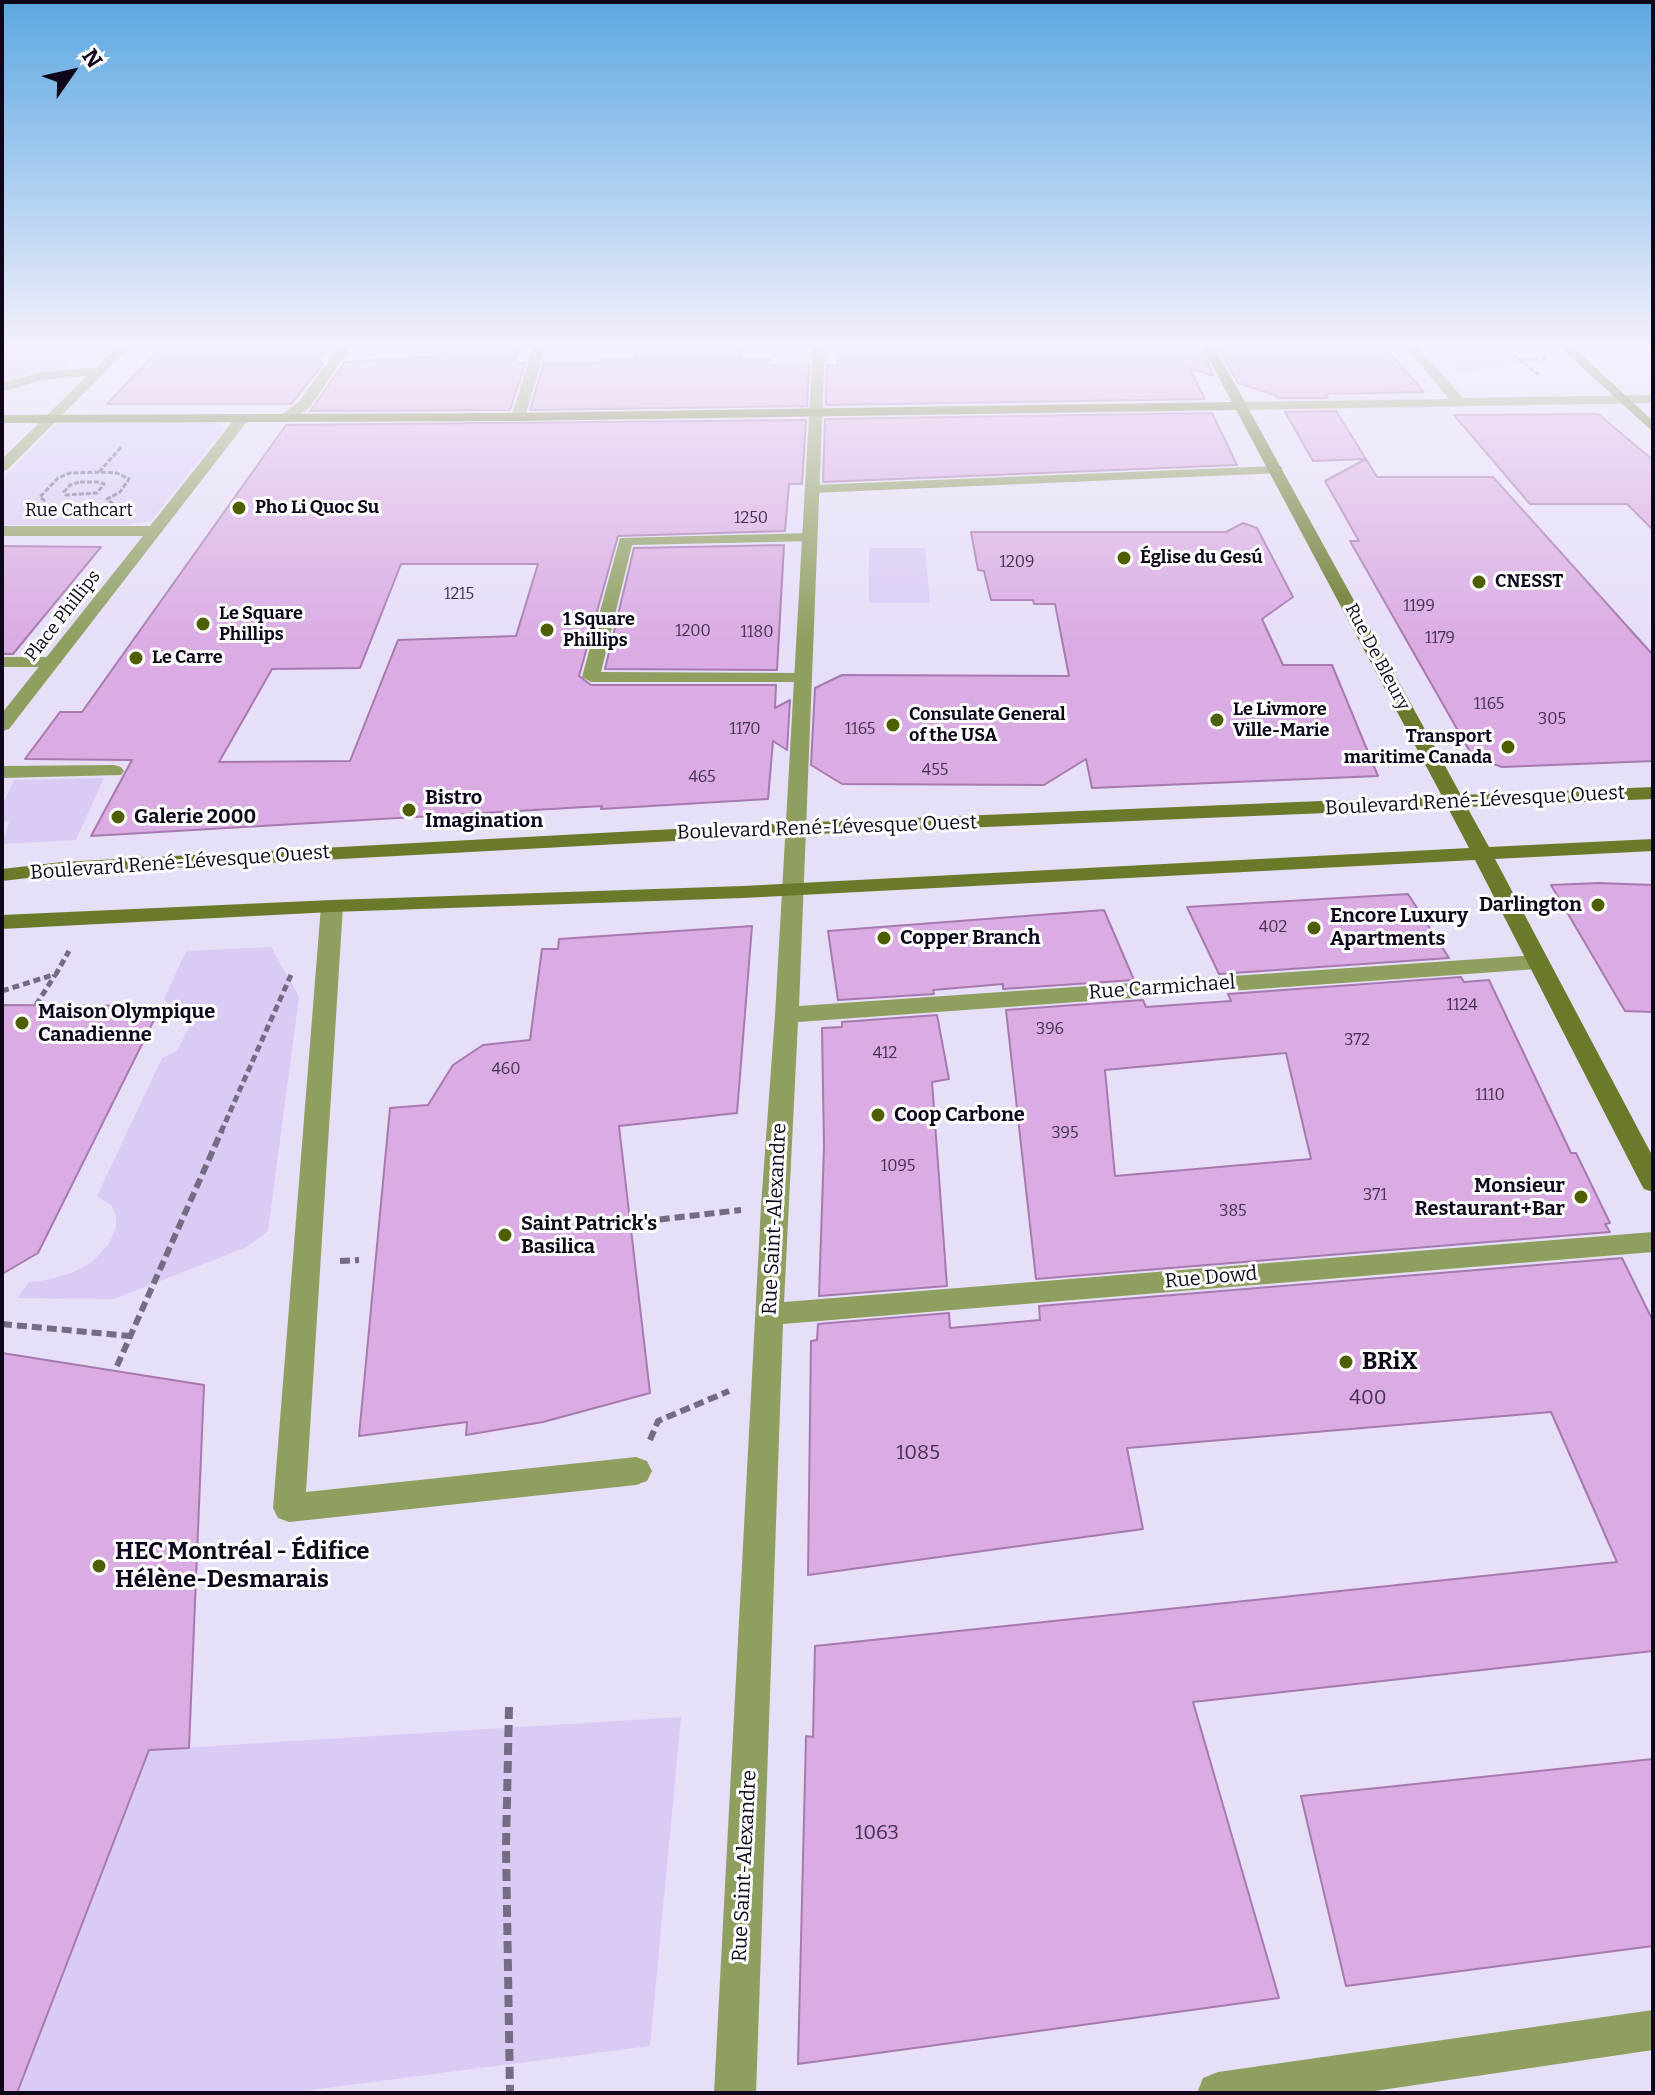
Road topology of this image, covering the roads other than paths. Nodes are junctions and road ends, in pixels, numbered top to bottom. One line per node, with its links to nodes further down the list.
1 (27, 444): 5 (street)
2 (223, 444): 9 (street, Place Phillips)
3 (815, 444): 7 (street, Rue Saint-Alexandre)
4 (1263, 444): 6 (street, Rue De Bleury)
5 (2, 467)
6 (1277, 470): 7 (street); 18 (street, Rue De Bleury)
7 (812, 489): 10 (street, Rue Saint-Alexandre)
8 (2, 531): 9 (street, Rue Cathcart)
9 (155, 531): 12 (street, Place Phillips)
10 (810, 538): 13 (street, Rue Saint-Alexandre); 13 (street)
11 (2, 662): 12 (street)
12 (53, 662): 14 (street, Place Phillips)
13 (803, 678): 19 (street, Rue Saint-Alexandre)
14 (2, 725)
15 (114, 771): 16 (street)
16 (2, 772)
17 (1653, 793): 18 (street, Boulevard René-Lévesque Ouest)
18 (1455, 802): 19 (street, Boulevard René-Lévesque Ouest); 21 (street, Rue De Bleury)
19 (794, 828): 22 (street, Boulevard René-Lévesque Ouest); 23 (street, Rue Saint-Alexandre)
20 (1653, 845): 21 (street)
21 (1483, 856): 23 (street); 26 (street, Rue De Bleury)
22 (2, 875)
23 (791, 889): 24 (street); 27 (street, Rue Saint-Alexandre)
24 (332, 906): 25 (street); 31 (street)
25 (2, 922)
26 (1537, 962): 27 (street, Rue Carmichael); 28 (street, Rue De Bleury)
27 (787, 1015): 30 (street, Rue Saint-Alexandre)
28 (1653, 1182)
29 (1653, 1242): 30 (street, Rue Dowd)
30 (770, 1314): 34 (street, Rue Saint-Alexandre)
31 (636, 1471)
32 (1653, 2030): 33 (street)
33 (1234, 2092)
34 (735, 2093)

